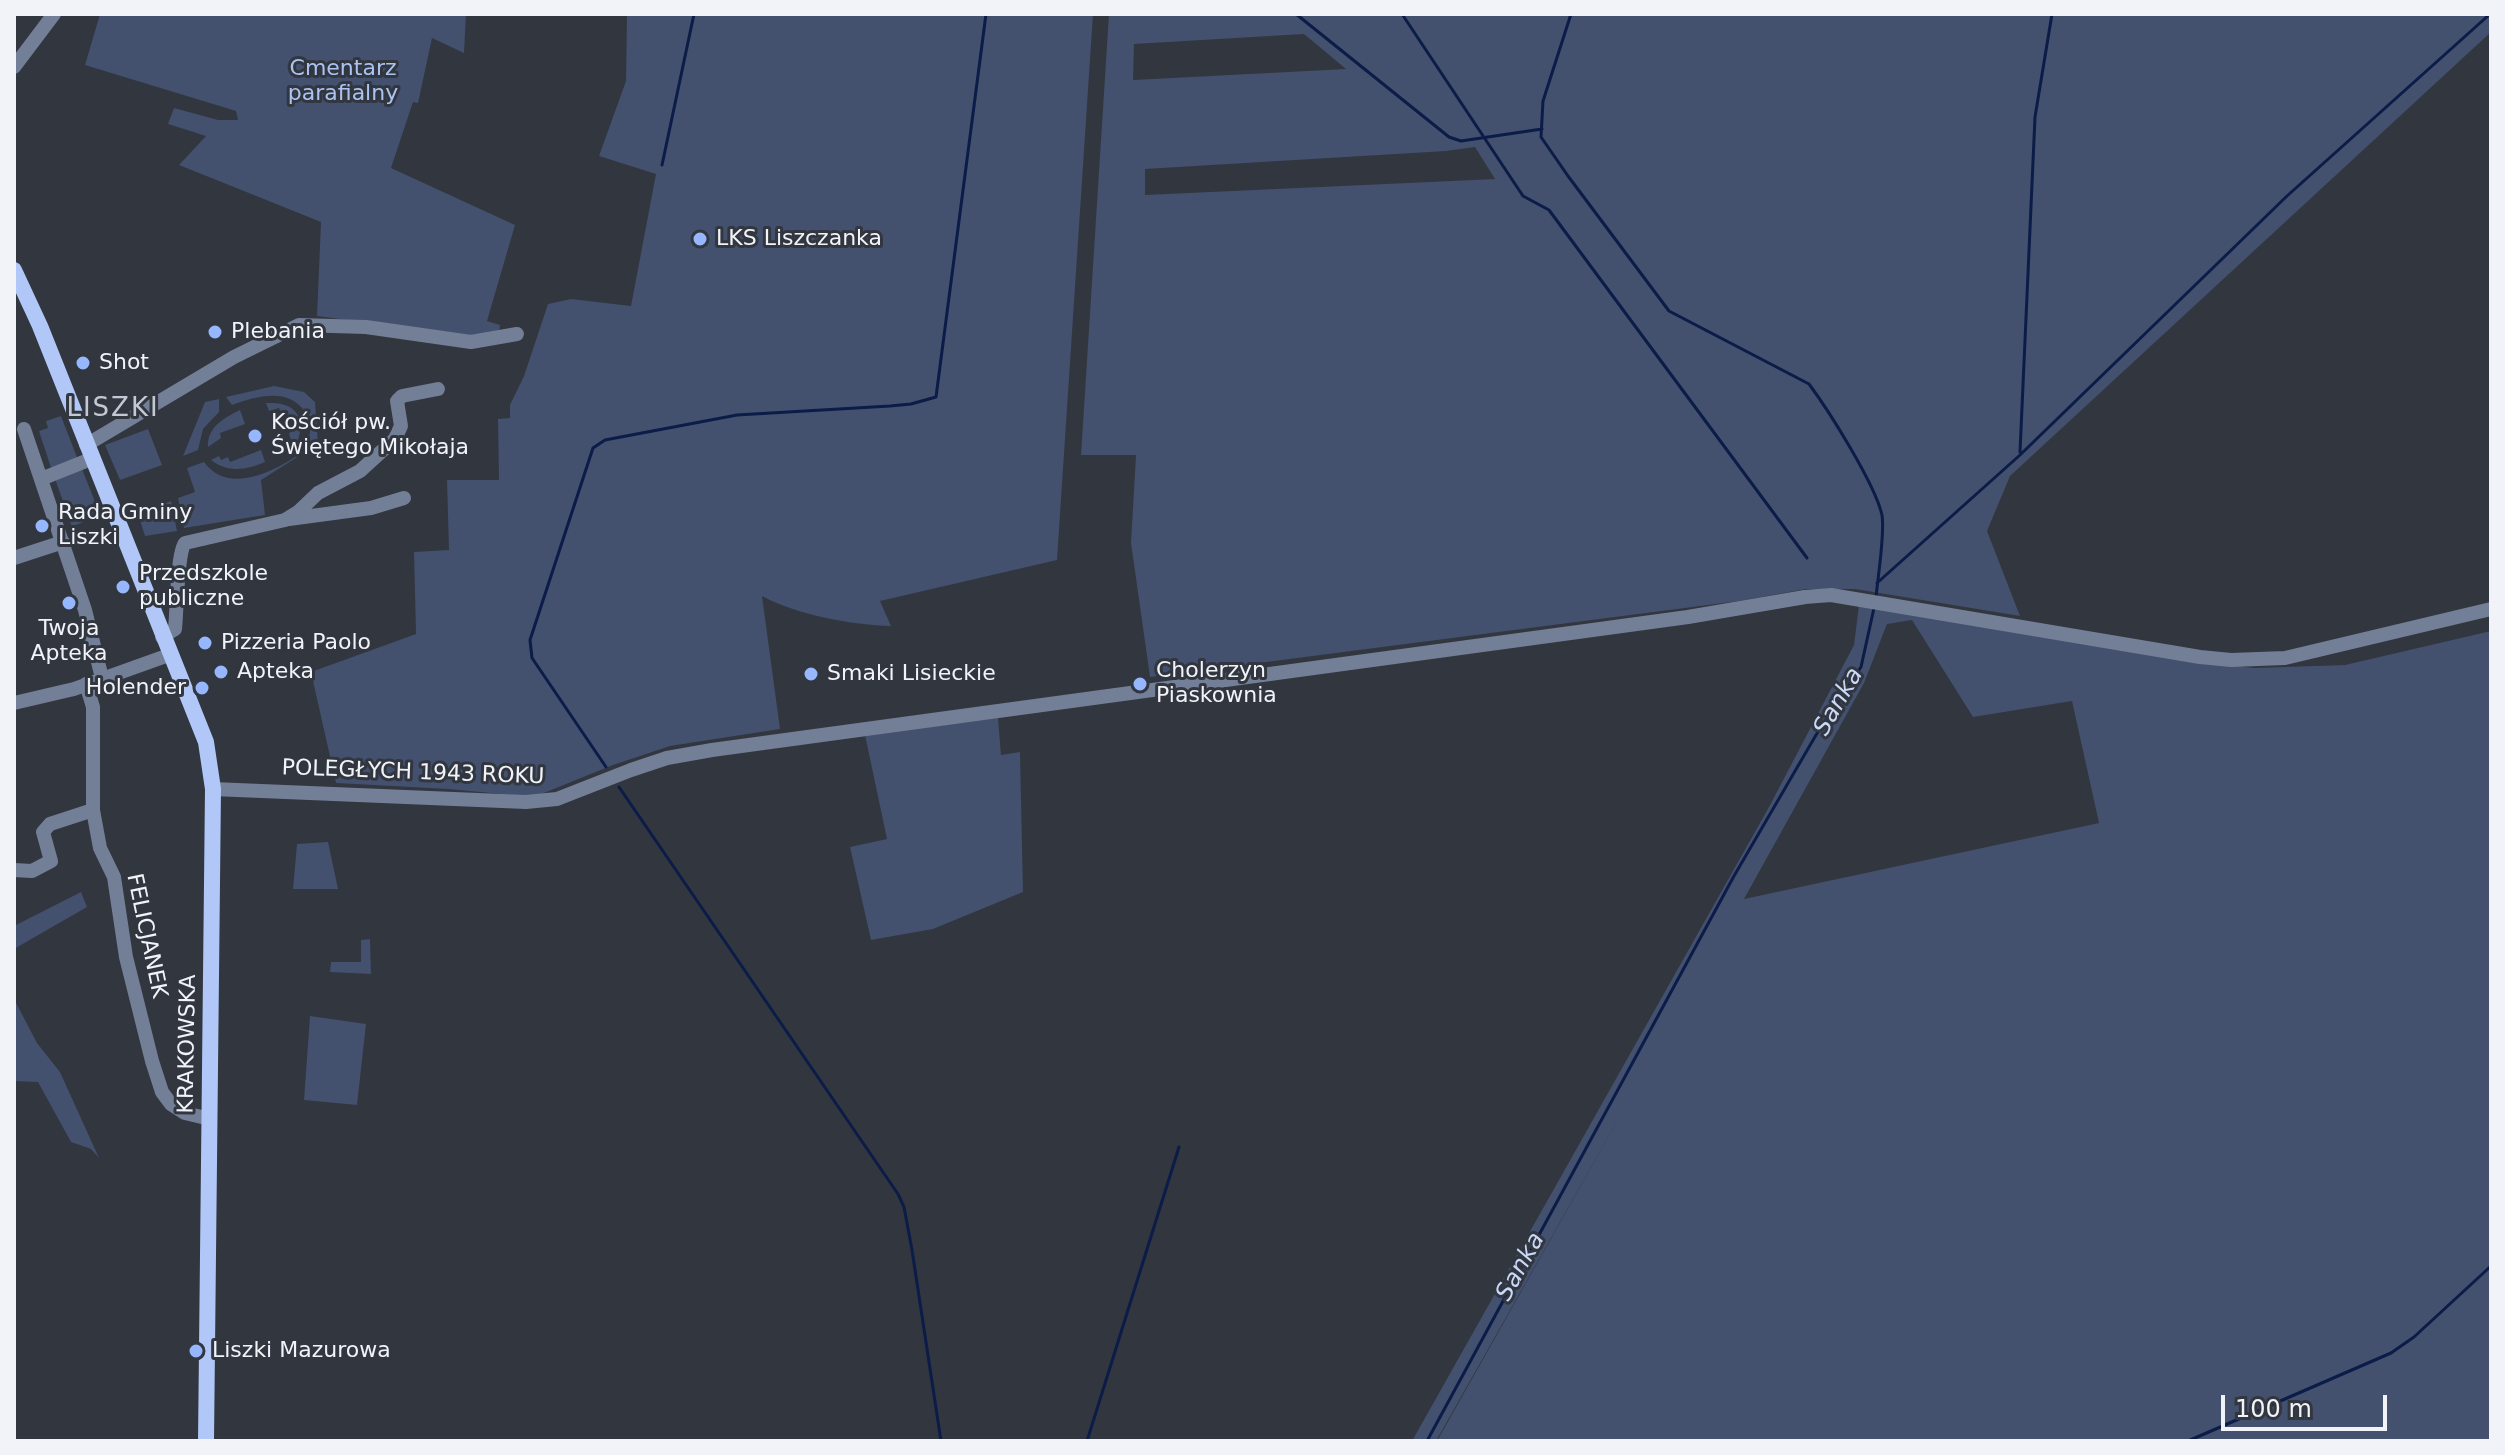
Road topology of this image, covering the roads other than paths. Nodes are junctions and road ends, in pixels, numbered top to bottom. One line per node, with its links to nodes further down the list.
1 (54, 14): 2 (street)
2 (14, 67)
3 (14, 270): 7 (main road, KRAKOWSKA)
4 (517, 334): 7 (street)
5 (438, 389): 10 (street)
6 (24, 429): 8 (street)
7 (88, 452): 8 (street); 14 (main road, KRAKOWSKA)
8 (41, 479): 11 (street)
9 (404, 498): 10 (street)
10 (285, 520): 14 (street)
11 (63, 542): 12 (street); 16 (street)
12 (14, 558)
13 (2491, 609): 19 (street, POLEGŁYCH 1943 ROKU)
14 (162, 637): 15 (main road, KRAKOWSKA)
15 (169, 655): 16 (street); 19 (main road, KRAKOWSKA)
16 (102, 678): 17 (street)
17 (86, 684): 18 (street); 20 (street, FELICJANEK)
18 (14, 703)
19 (213, 789): 22 (main road, KRAKOWSKA)
20 (93, 810): 21 (street); 22 (street, FELICJANEK)
21 (14, 870)
22 (210, 1119): 23 (main road, KRAKOWSKA)
23 (206, 1441)

